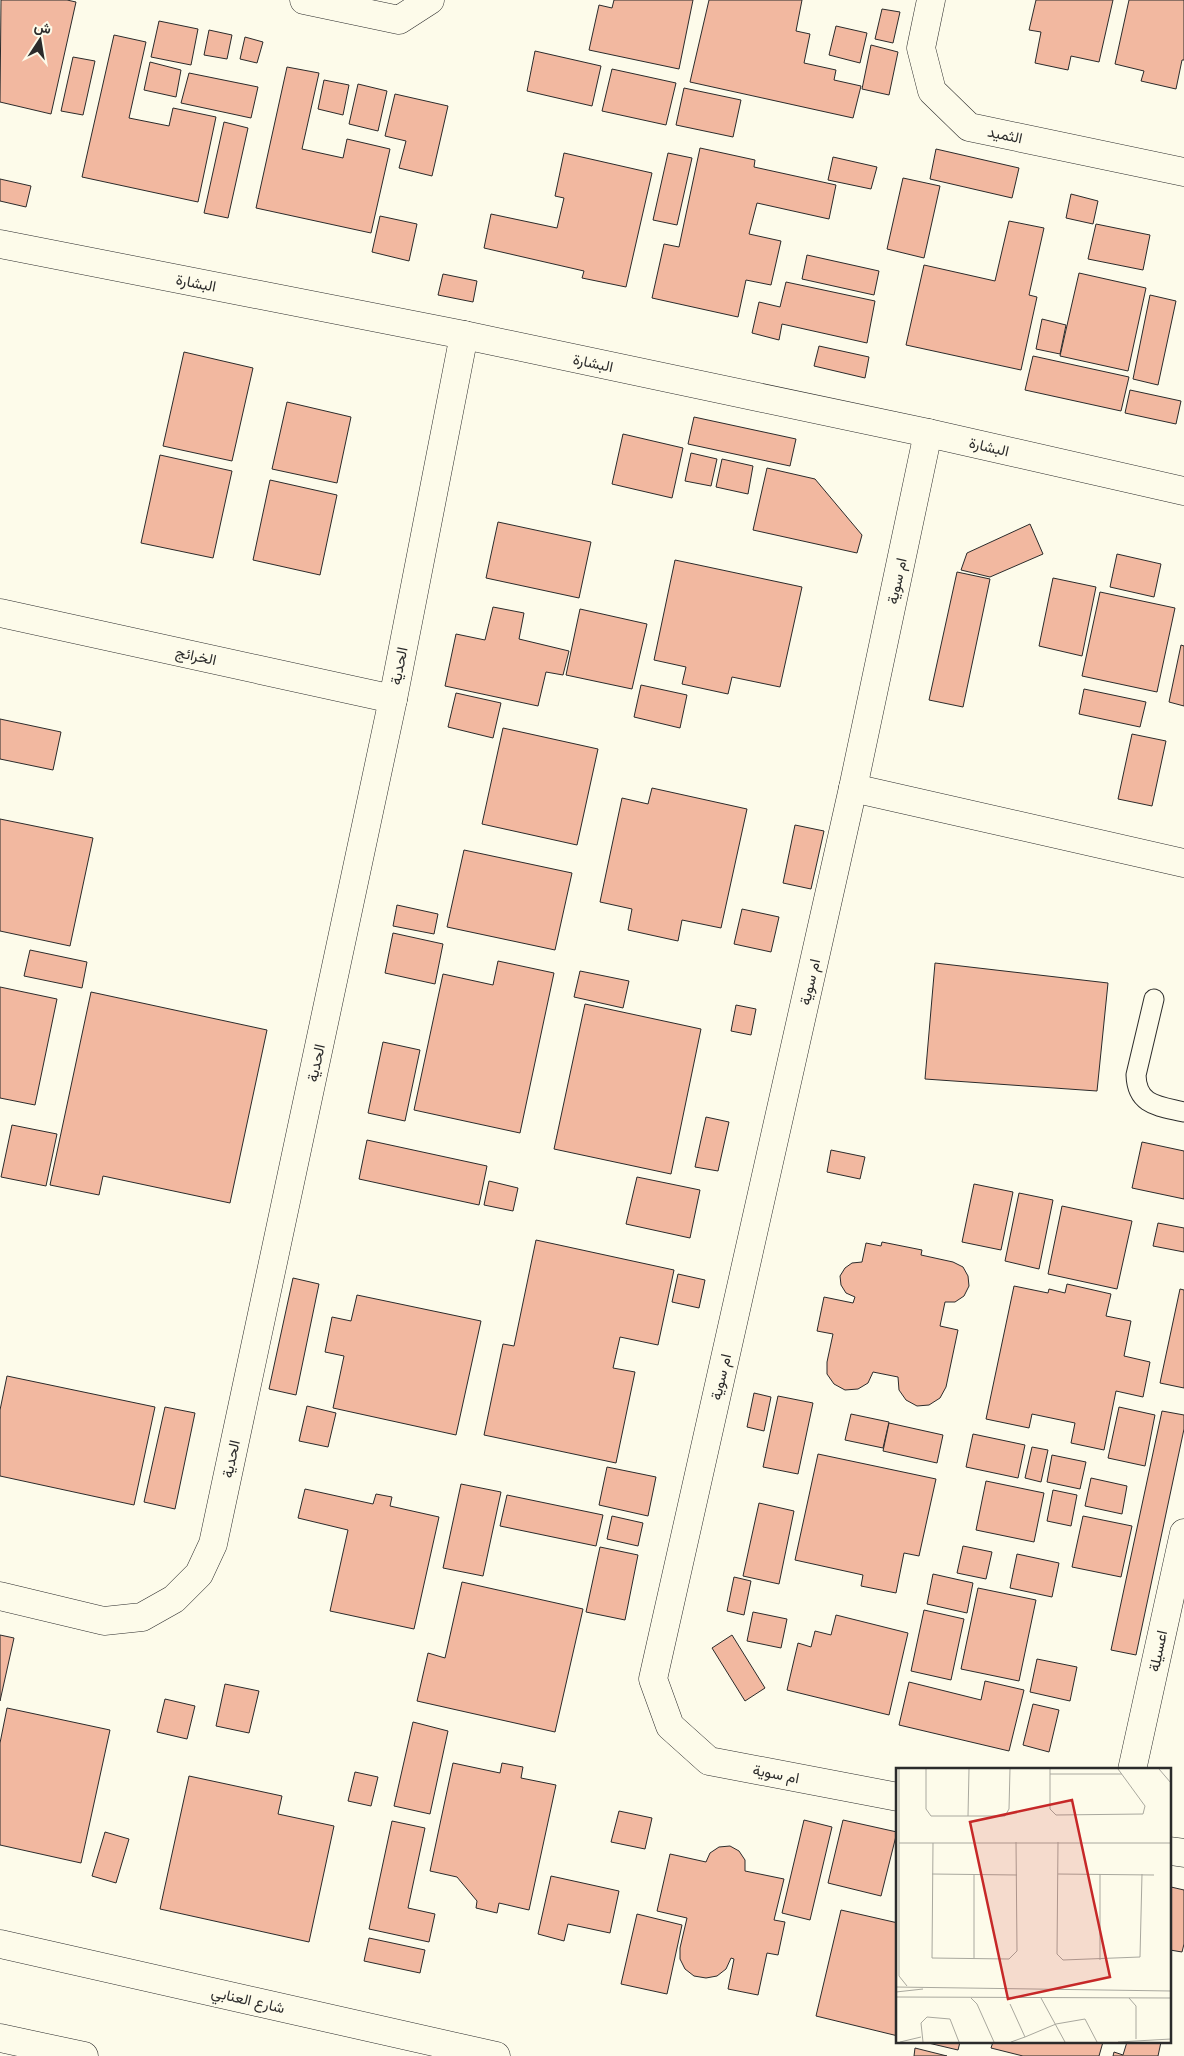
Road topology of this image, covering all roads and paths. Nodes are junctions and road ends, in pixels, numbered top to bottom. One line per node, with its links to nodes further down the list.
1 (304, 0): 2 (street)
2 (430, 0)
3 (931, 0): 4 (street, الثميد)
4 (1184, 172)
5 (0, 244): 6 (street, البشارة)
6 (464, 335): 7 (street, البشارة); 10 (street, الحدية)
7 (928, 433): 8 (street, البشارة); 11 (street, ام سوية)
8 (1184, 491)
9 (0, 613): 10 (street, الخرائج)
10 (393, 699): 16 (street, الحدية)
11 (854, 788): 12 (street); 18 (street, ام سوية)
12 (1184, 863)
13 (1154, 999): 14 (lane)
14 (1184, 1112)
15 (1184, 1533): 17 (street, اعسيلة)
16 (0, 1596)
17 (1132, 1768)
18 (896, 1798)
19 (0, 1944): 22 (street, شارع العنابي)
20 (0, 2038): 21 (street)
21 (84, 2056)
22 (496, 2056)

